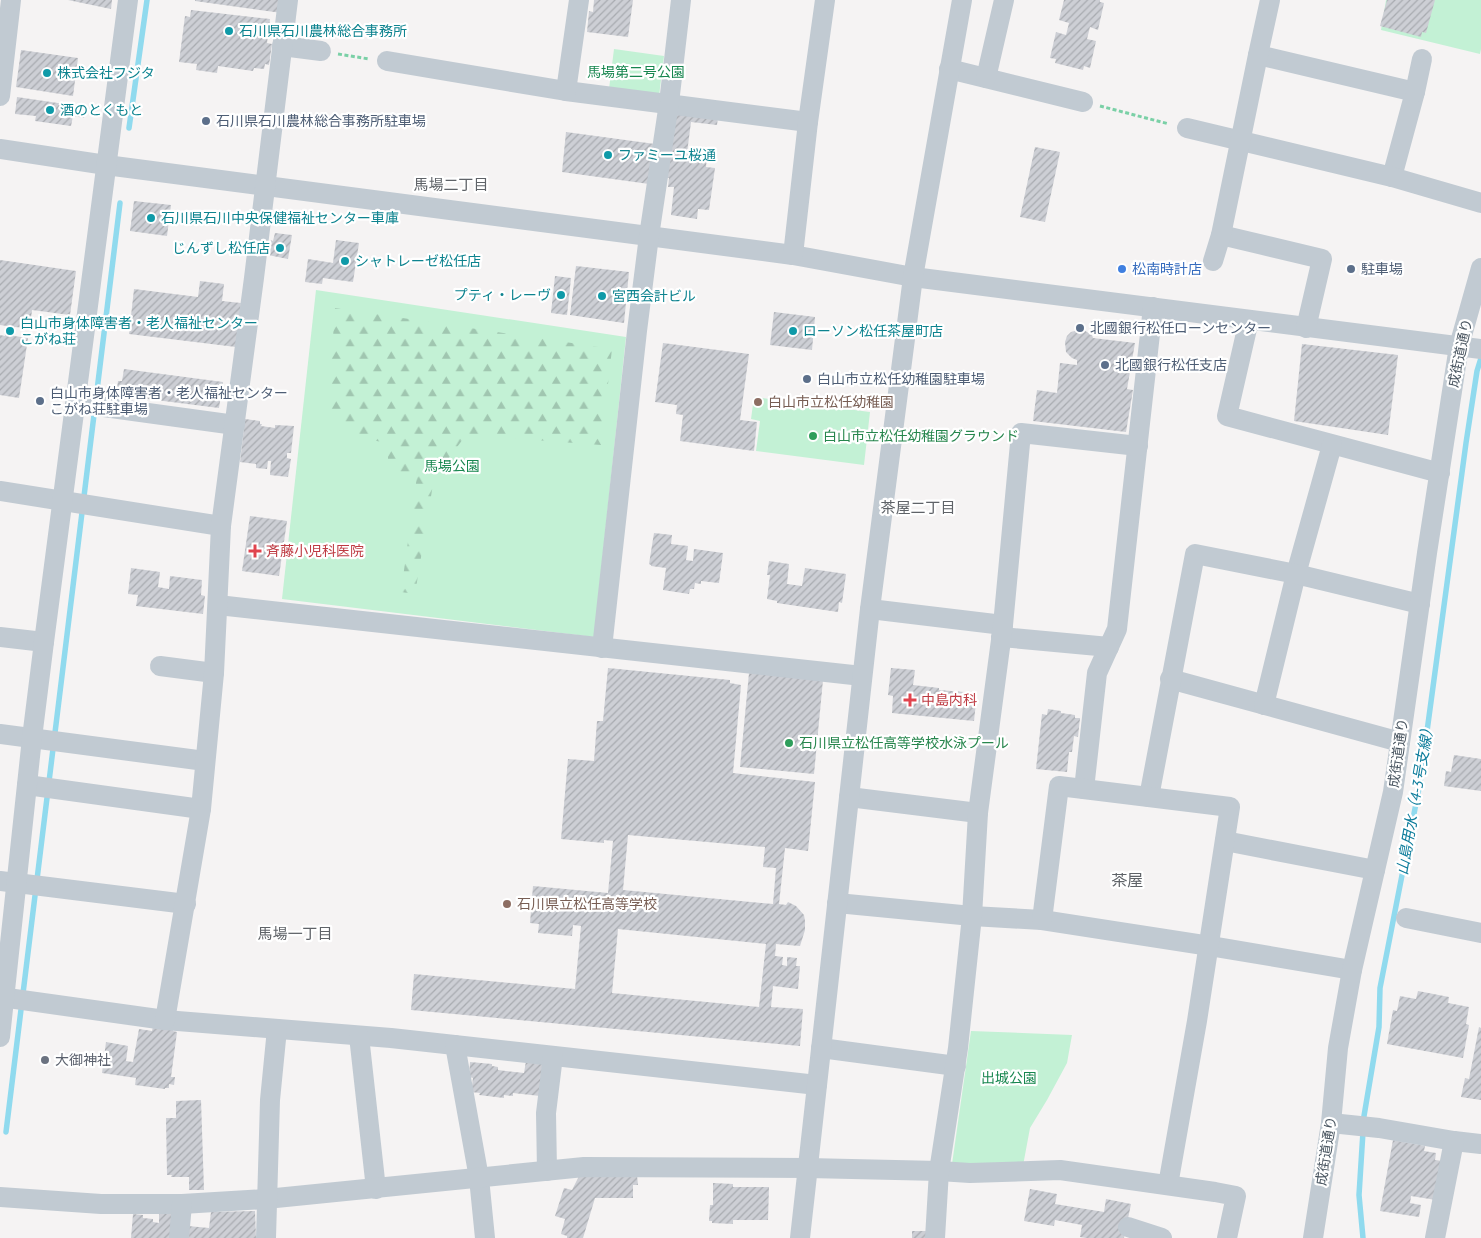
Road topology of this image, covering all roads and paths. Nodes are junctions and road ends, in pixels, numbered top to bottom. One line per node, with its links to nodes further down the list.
1 (11, 0): 19 (street)
2 (128, 0): 26 (street)
3 (288, 0): 10 (street)
4 (579, 0): 17 (street)
5 (681, 0): 21 (street)
6 (825, 0): 22 (street)
7 (962, 0): 15 (street)
8 (1004, 0): 16 (street)
9 (1270, 0): 12 (street)
10 (282, 46): 11 (street); 28 (street)
11 (321, 51): 14 (path)
12 (1258, 55): 18 (street); 24 (street)
13 (1422, 59): 18 (street)
14 (386, 61): 17 (street)
15 (949, 69): 16 (street); 35 (street)
16 (986, 78): 20 (street)
17 (566, 91): 21 (street)
18 (1415, 92): 27 (street)
19 (0, 96)
20 (1083, 102): 23 (path)
21 (669, 103): 22 (street); 31 (street)
22 (808, 122): 32 (street)
23 (1187, 128): 24 (street)
24 (1241, 141): 27 (street); 30 (street)
25 (0, 149): 26 (street)
26 (106, 165): 28 (street); 40 (street)
27 (1392, 177): 29 (street)
28 (265, 185): 31 (street); 41 (street)
29 (1481, 203)
30 (1221, 235): 33 (street); 38 (street)
31 (649, 236): 32 (street); 56 (street)
32 (794, 255): 35 (street)
33 (1213, 261)
34 (1481, 268): 39 (street, 成街道通り)
35 (914, 278): 36 (street); 51 (street)
36 (1153, 308): 37 (street); 43 (street)
37 (1249, 320): 38 (street); 42 (street)
38 (1306, 328): 39 (street)
39 (1472, 348): 44 (street, 成街道通り)
40 (89, 405): 41 (street); 46 (street)
41 (235, 425): 47 (street)
42 (1332, 445): 44 (street); 48 (street)
43 (1138, 446): 52 (street); 55 (street)
44 (1440, 473): 49 (street, 成街道通り)
45 (0, 491): 46 (street)
46 (77, 503): 47 (street); 54 (street)
47 (221, 526): 50 (street)
48 (1296, 574): 49 (street); 60 (street); 61 (street)
49 (1420, 604): 64 (street, 成街道通り)
50 (218, 605): 56 (street); 58 (street)
51 (870, 608): 52 (street); 59 (street)
52 (1002, 631): 55 (street); 71 (street)
53 (0, 637): 54 (street)
54 (44, 642): 63 (street)
55 (1109, 647): 67 (street)
56 (602, 648): 59 (street)
57 (160, 666): 58 (street)
58 (214, 673): 65 (street)
59 (862, 676): 68 (street)
60 (1170, 679): 61 (street); 69 (street)
61 (1264, 705): 64 (street)
62 (0, 734): 63 (street)
63 (48, 740): 65 (street); 66 (street)
64 (1400, 742): 73 (street, 成街道通り)
65 (205, 761): 70 (street)
66 (43, 787): 70 (street); 74 (street)
67 (1084, 789): 69 (street); 79 (street)
68 (849, 797): 71 (street); 75 (street)
69 (1149, 797): 72 (street)
70 (201, 809): 76 (street)
71 (978, 813): 77 (street)
72 (1225, 842): 73 (street); 81 (street)
73 (1375, 870): 82 (street, 成街道通り)
74 (22, 883): 76 (street); 83 (street)
75 (837, 903): 77 (street); 89 (street)
76 (186, 904): 84 (street)
77 (972, 916): 79 (street); 91 (street)
78 (1406, 918): 80 (street)
79 (1042, 920): 81 (street)
80 (1481, 933)
81 (1210, 946): 82 (street); 100 (street)
82 (1352, 970): 93 (street, 成街道通り)
83 (12, 999): 84 (street); 87 (street)
84 (165, 1020): 85 (street)
85 (277, 1029): 86 (street); 103 (street)
86 (359, 1036): 88 (street); 101 (street)
87 (0, 1037)
88 (455, 1045): 90 (street); 99 (street)
89 (821, 1048): 91 (street); 92 (street)
90 (553, 1056): 92 (street); 98 (street)
91 (956, 1066): 97 (street)
92 (818, 1084): 96 (street)
93 (1331, 1123): 94 (street); 113 (street, 成街道通り)
94 (1454, 1141): 95 (street); 114 (street)
95 (1481, 1144)
96 (808, 1168): 97 (street); 98 (street); 109 (street)
97 (939, 1170): 100 (street); 110 (street)
98 (547, 1171): 99 (street)
99 (478, 1178): 101 (street); 108 (street)
100 (1168, 1185): 112 (street)
101 (376, 1189): 103 (street)
102 (0, 1197): 104 (street)
103 (266, 1199): 104 (street); 107 (street)
104 (182, 1204): 106 (street)
105 (1128, 1227): 111 (street)
106 (179, 1238)
107 (266, 1238)
108 (485, 1238)
109 (800, 1238)
110 (935, 1238)
111 (1162, 1238)
112 (1227, 1238)
113 (1313, 1238)
114 (1435, 1238)

